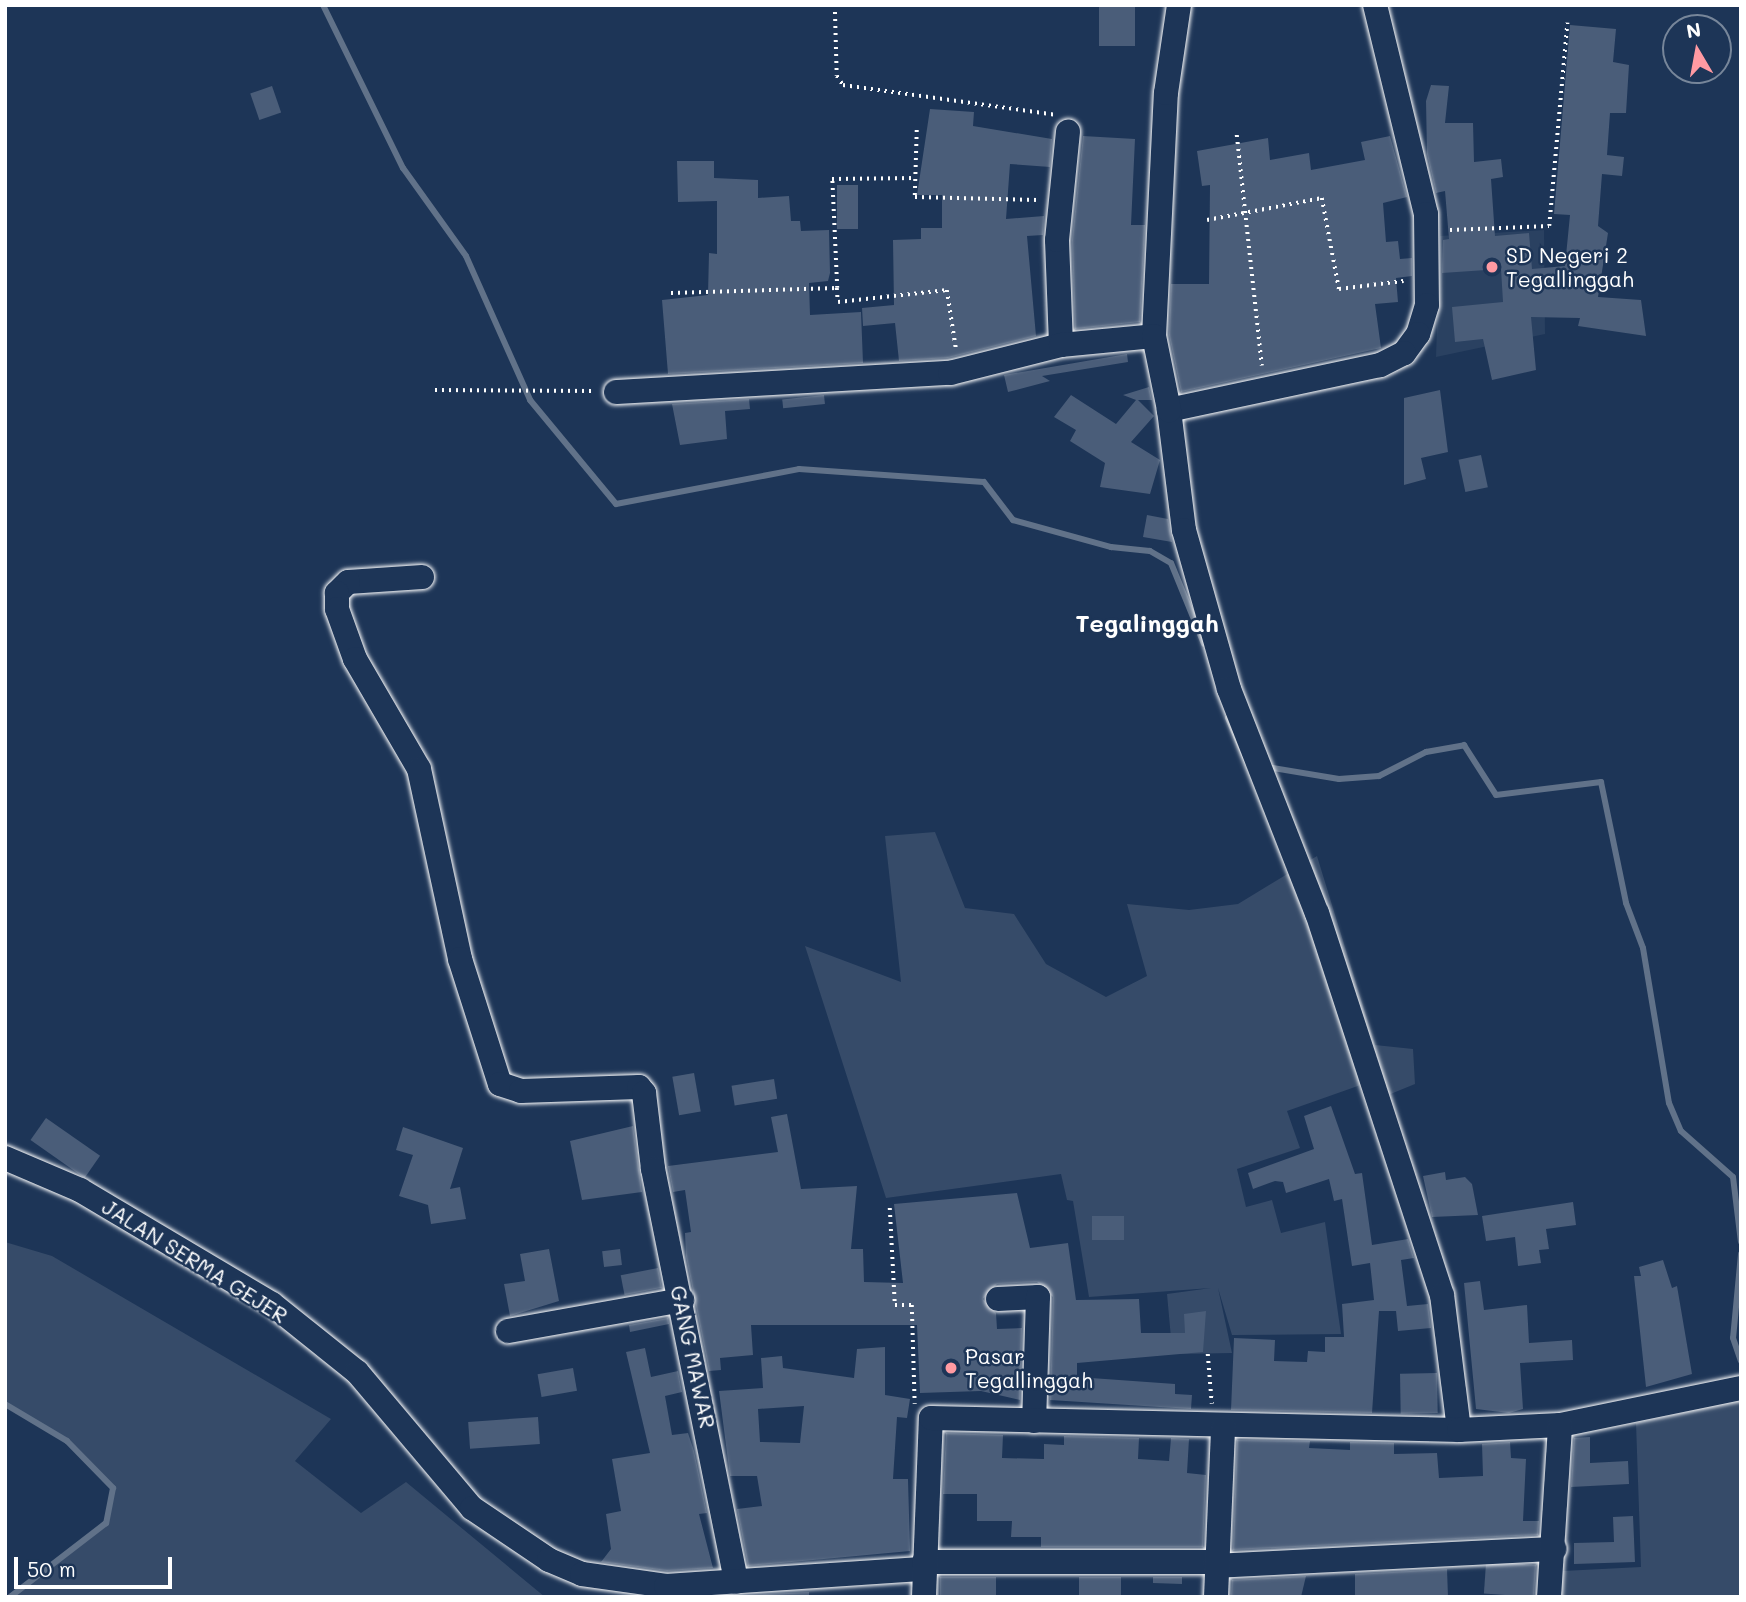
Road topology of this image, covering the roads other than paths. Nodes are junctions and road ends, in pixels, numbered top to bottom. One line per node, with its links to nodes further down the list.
1 (1179, 5): 4 (street)
2 (1374, 5): 7 (street)
3 (1068, 132): 5 (street)
4 (1154, 336): 5 (street); 7 (street)
5 (1061, 345): 6 (street)
6 (616, 392)
7 (1169, 410): 17 (street)
8 (422, 576): 11 (street, GANG MAWAR)
9 (5, 1158): 21 (street, JALAN SERMA GEJER)
10 (998, 1298): 14 (street)
11 (682, 1300): 12 (street); 21 (street, GANG MAWAR)
12 (508, 1331)
13 (1736, 1389): 15 (street)
14 (1034, 1421): 16 (street); 20 (street)
15 (1560, 1425): 17 (street); 18 (street)
16 (1217, 1427): 17 (street); 19 (street)
17 (1459, 1430)
18 (1555, 1549): 19 (street, JALAN SERMA GEJER); 24 (street)
19 (1217, 1564): 20 (street, JALAN SERMA GEJER); 23 (street)
20 (924, 1566): 21 (street, JALAN SERMA GEJER); 22 (street)
21 (741, 1587)
22 (924, 1597)
23 (1216, 1597)
24 (1549, 1597)

